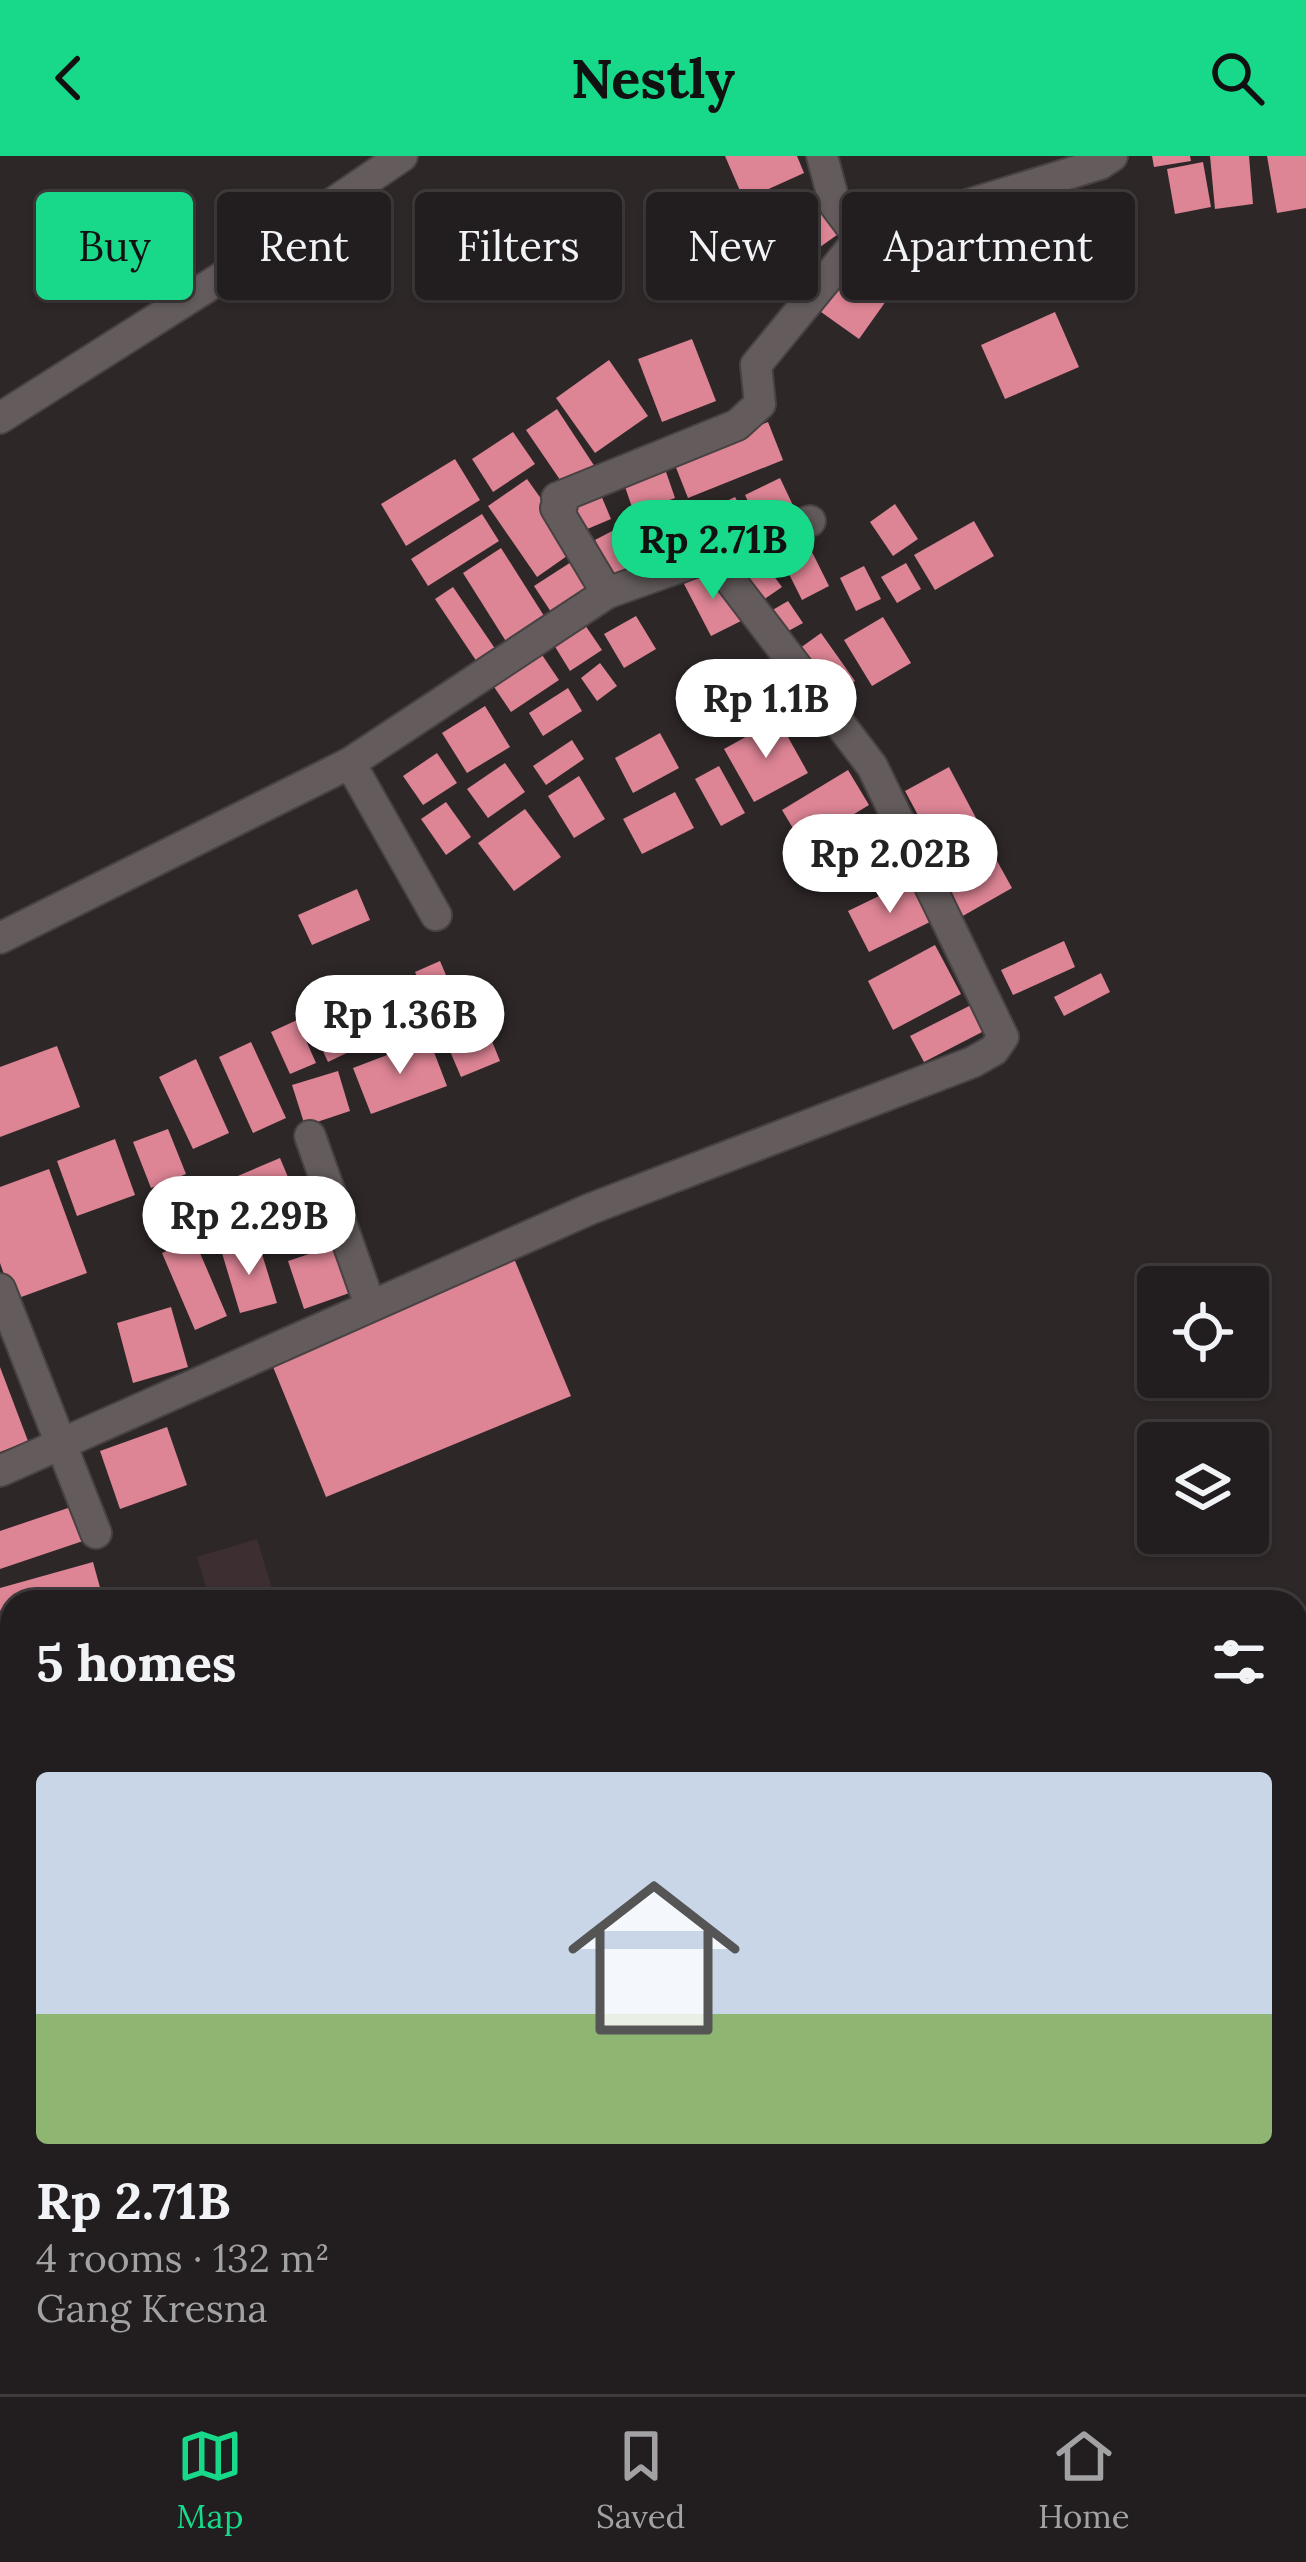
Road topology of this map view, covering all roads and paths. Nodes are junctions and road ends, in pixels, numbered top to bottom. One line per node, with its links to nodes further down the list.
1 (402, 156): 7 (street)
2 (822, 156): 5 (street)
3 (1112, 156): 4 (street)
4 (1009, 192)
5 (842, 214)
6 (842, 260): 10 (street)
7 (0, 418)
8 (810, 521): 9 (street)
9 (711, 555): 10 (street); 16 (street)
10 (607, 592): 11 (street)
11 (350, 763): 12 (street); 13 (street)
12 (436, 915)
13 (0, 938)
14 (310, 1136): 16 (street)
15 (0, 1289): 17 (street)
16 (370, 1305): 17 (street)
17 (63, 1444): 18 (street); 19 (street)
18 (0, 1471)
19 (96, 1533)

